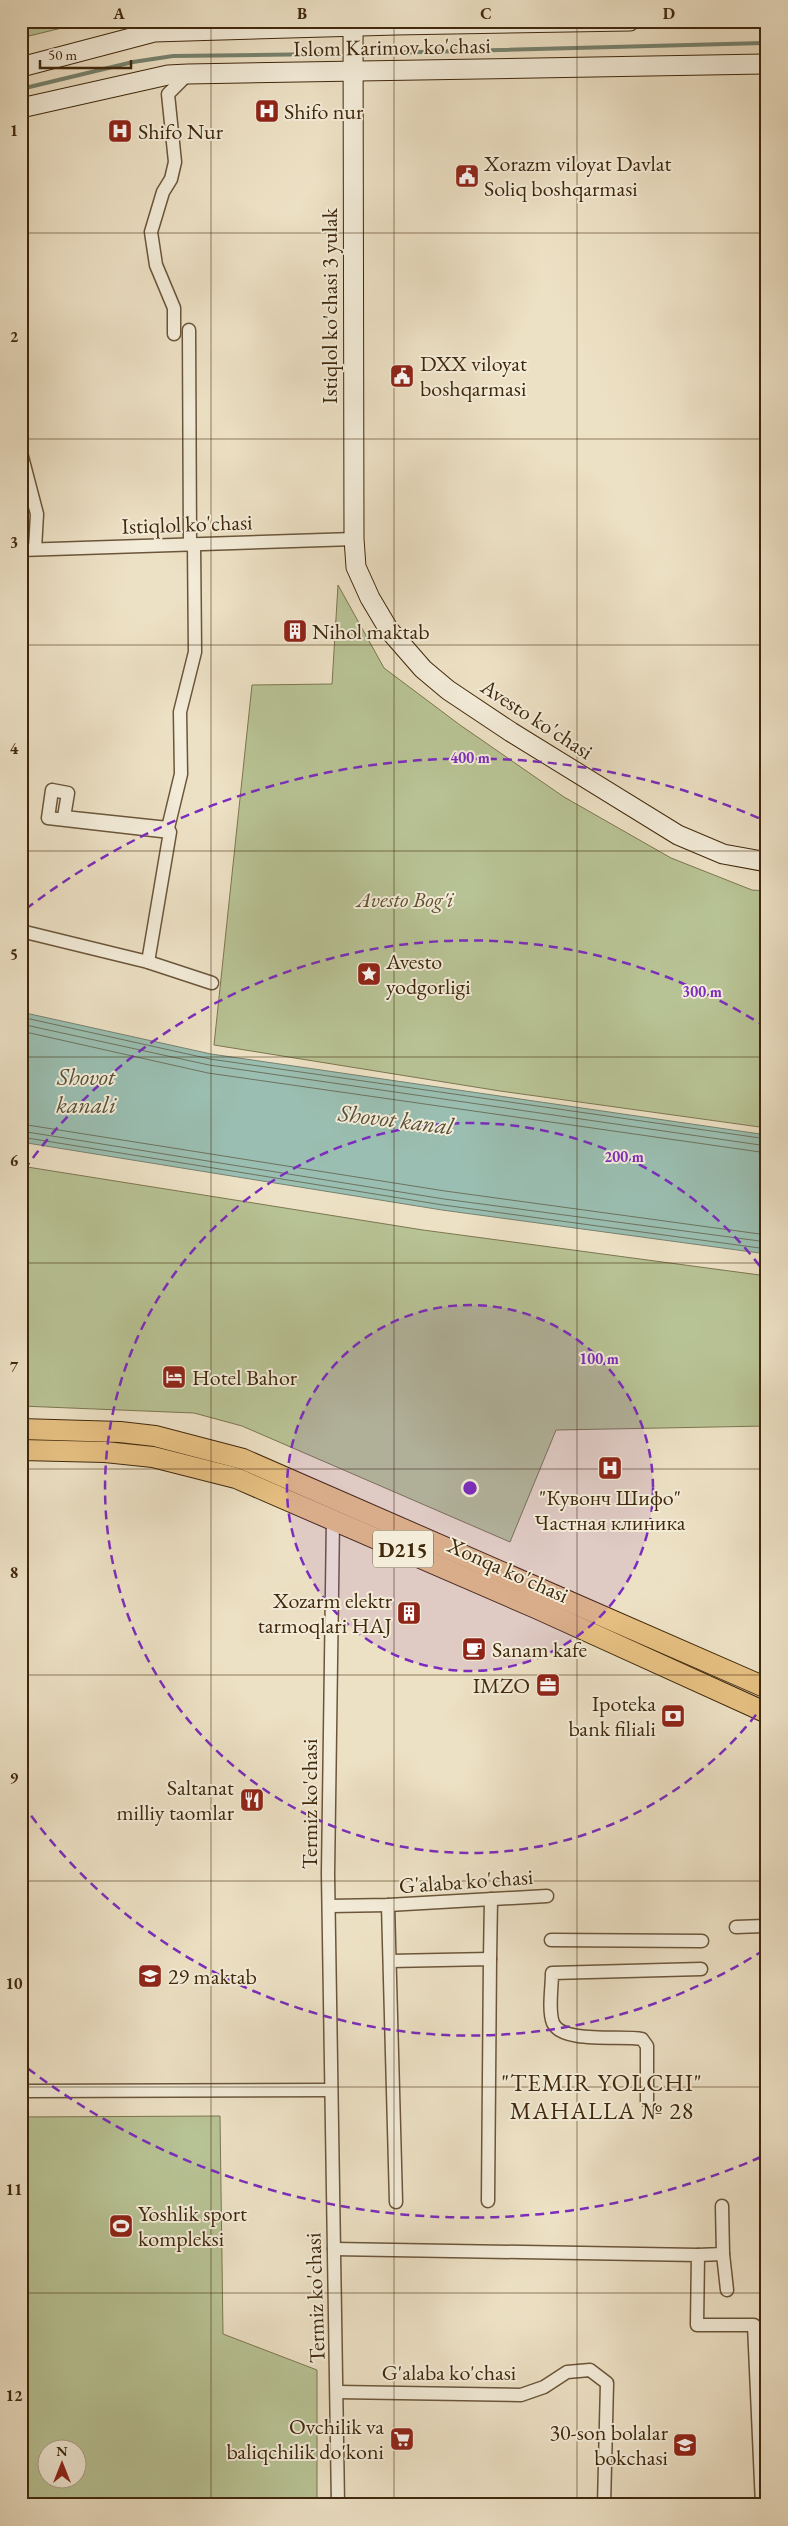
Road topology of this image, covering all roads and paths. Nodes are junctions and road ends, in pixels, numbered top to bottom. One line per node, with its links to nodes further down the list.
1 (630, 21): 2 (main road, Islom Karimov ko'chasi)
2 (352, 24): 4 (main road, Islom Karimov ko'chasi); 5 (main road, Istiqlol ko'chasi 3 yulak)
3 (767, 64): 5 (main road, Islom Karimov ko'chasi)
4 (21, 67)
5 (352, 72): 6 (main road, Islom Karimov ko'chasi); 11 (main road, Istiqlol ko'chasi 3 yulak)
6 (188, 74): 7 (main road, Islom Karimov ko'chasi); 9 (street)
7 (21, 108)
8 (189, 330): 12 (street)
9 (174, 334)
10 (21, 454): 13 (street)
11 (354, 539): 12 (street, Istiqlol ko'chasi); 15 (main road, Avesto ko'chasi)
12 (192, 544): 13 (street, Istiqlol ko'chasi); 17 (street)
13 (35, 549): 14 (street, Istiqlol ko'chasi)
14 (21, 550)
15 (767, 862)
16 (21, 932): 17 (street)
17 (148, 962): 18 (street)
18 (212, 982)
19 (21, 1429): 22 (main road, Xonqa ko'chasi / D215)
20 (21, 1450): 21 (main road, Xonqa ko'chasi / D215)
21 (332, 1519): 23 (main road, Xonqa ko'chasi / D215); 28 (street, Termiz ko'chasi)
22 (546, 1590): 23 (main road); 24 (main road, Xonqa ko'chasi / D215)
23 (538, 1609): 25 (main road, Xonqa ko'chasi / D215)
24 (767, 1688)
25 (767, 1713)
26 (547, 1896): 27 (street, G'alaba ko'chasi)
27 (491, 1899): 29 (street, G'alaba ko'chasi); 34 (street)
28 (329, 1906): 29 (street, G'alaba ko'chasi); 37 (street, Termiz ko'chasi)
29 (388, 1906): 35 (street, G'alaba ko'chasi)
30 (767, 1926): 31 (street)
31 (736, 1927)
32 (551, 1940): 33 (street)
33 (702, 1941)
34 (490, 1959): 35 (street); 40 (street)
35 (390, 1961): 41 (street, G'alaba ko'chasi)
36 (701, 1968): 39 (street)
37 (330, 2090): 38 (street); 43 (street, Termiz ko'chasi)
38 (21, 2091)
39 (647, 2101)
40 (488, 2201)
41 (396, 2202)
42 (722, 2206): 44 (street)
43 (334, 2248): 45 (street); 48 (street, Termiz ko'chasi)
44 (723, 2254): 45 (street); 46 (street)
45 (698, 2255): 47 (street)
46 (727, 2290)
47 (761, 2343): 49 (street)
48 (338, 2392): 50 (street, Termiz ko'chasi); 51 (street, G'alaba ko'chasi)
49 (763, 2440): 52 (street)
50 (338, 2505)
51 (604, 2505)
52 (762, 2505)

